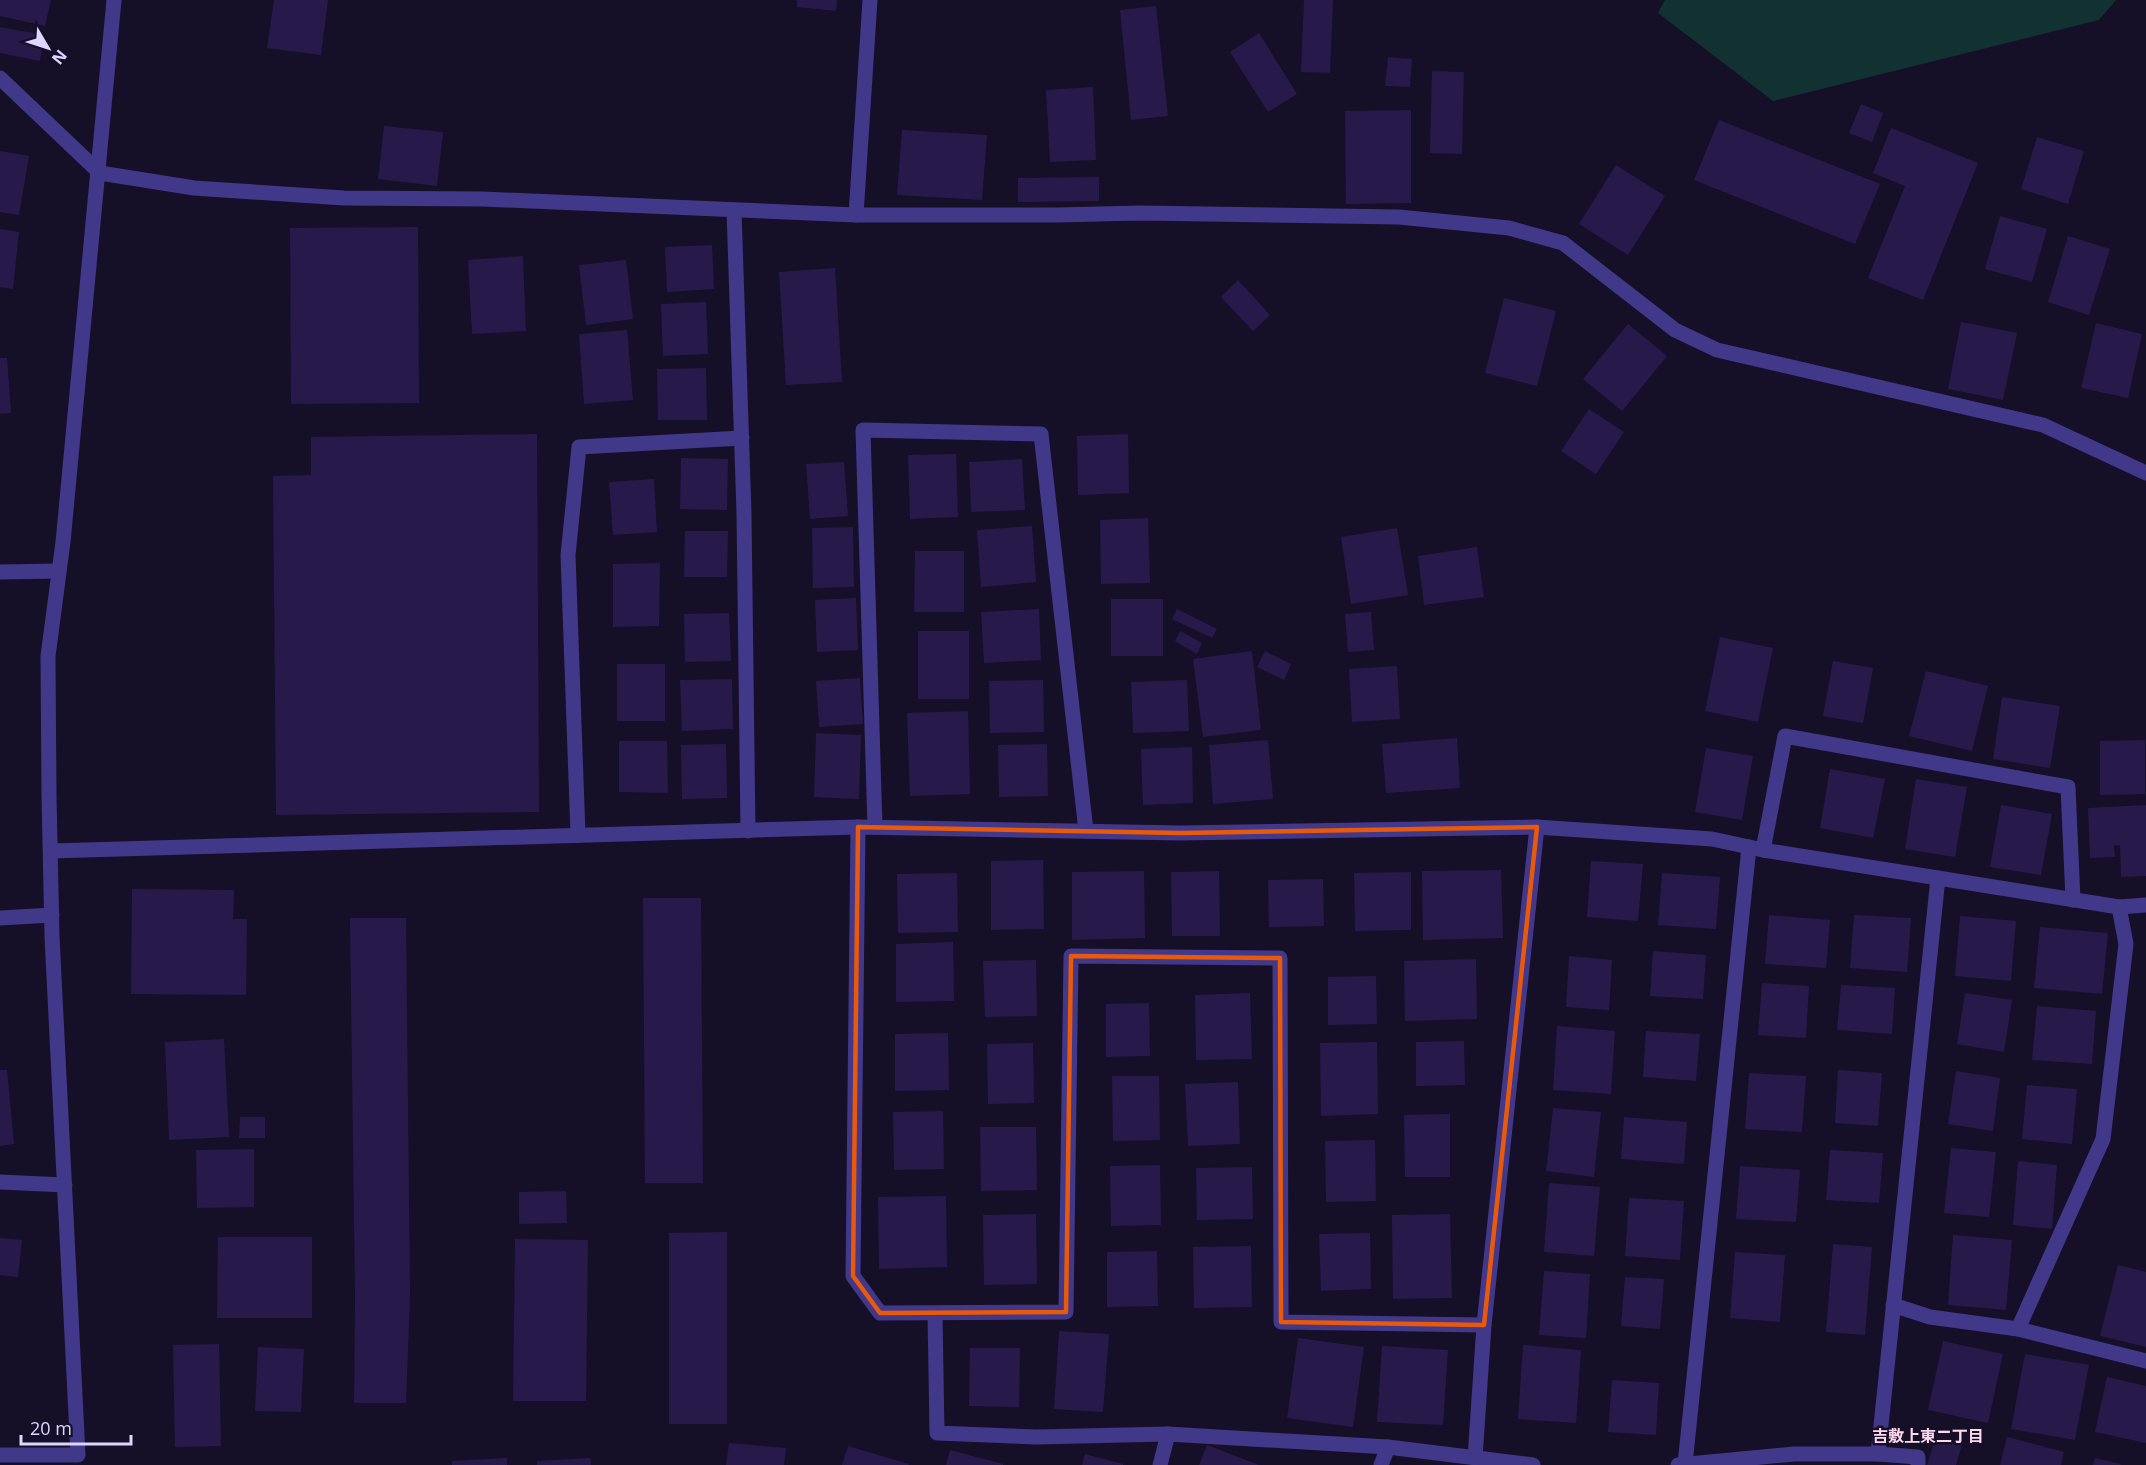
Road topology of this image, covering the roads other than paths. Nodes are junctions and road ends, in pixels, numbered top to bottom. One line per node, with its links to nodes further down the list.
1 (114, 0): 4 (street)
2 (870, 0): 6 (street)
3 (0, 78): 4 (street)
4 (100, 173): 5 (street); 9 (street)
5 (734, 210): 6 (street); 7 (street)
6 (856, 215): 8 (street)
7 (742, 438): 14 (street); 16 (street)
8 (2146, 473)
9 (59, 571): 10 (street); 18 (street)
10 (0, 572)
11 (858, 827): 12 (street); 14 (street); 28 (street)
12 (875, 827): 15 (street); 15 (street)
13 (1537, 827): 15 (street); 17 (street); 29 (street)
14 (748, 831): 16 (street)
15 (1086, 831)
16 (578, 836): 18 (street)
17 (1756, 848): 19 (street); 20 (street); 39 (street)
18 (51, 851): 23 (street)
19 (1938, 878): 20 (street); 27 (street)
20 (2073, 900): 22 (street)
21 (2146, 904): 22 (street)
22 (2119, 907): 30 (street)
23 (52, 915): 24 (street); 26 (street)
24 (0, 918)
25 (0, 1182): 26 (street)
26 (65, 1185): 37 (street)
27 (1893, 1305): 30 (street); 34 (street)
28 (935, 1314): 29 (street); 32 (street)
29 (1484, 1325): 36 (street)
30 (2018, 1329): 31 (street)
31 (2146, 1361)
32 (1168, 1434): 33 (street); 40 (street)
33 (1388, 1447): 36 (street); 41 (street)
34 (1878, 1454): 38 (street); 44 (street)
35 (0, 1455): 37 (street)
36 (1475, 1458): 42 (street)
37 (79, 1460)
38 (1794, 1460): 39 (street)
39 (1685, 1464): 43 (street)
40 (1160, 1465)
41 (1381, 1465)
42 (1533, 1465)
43 (1676, 1465)
44 (1918, 1465)

